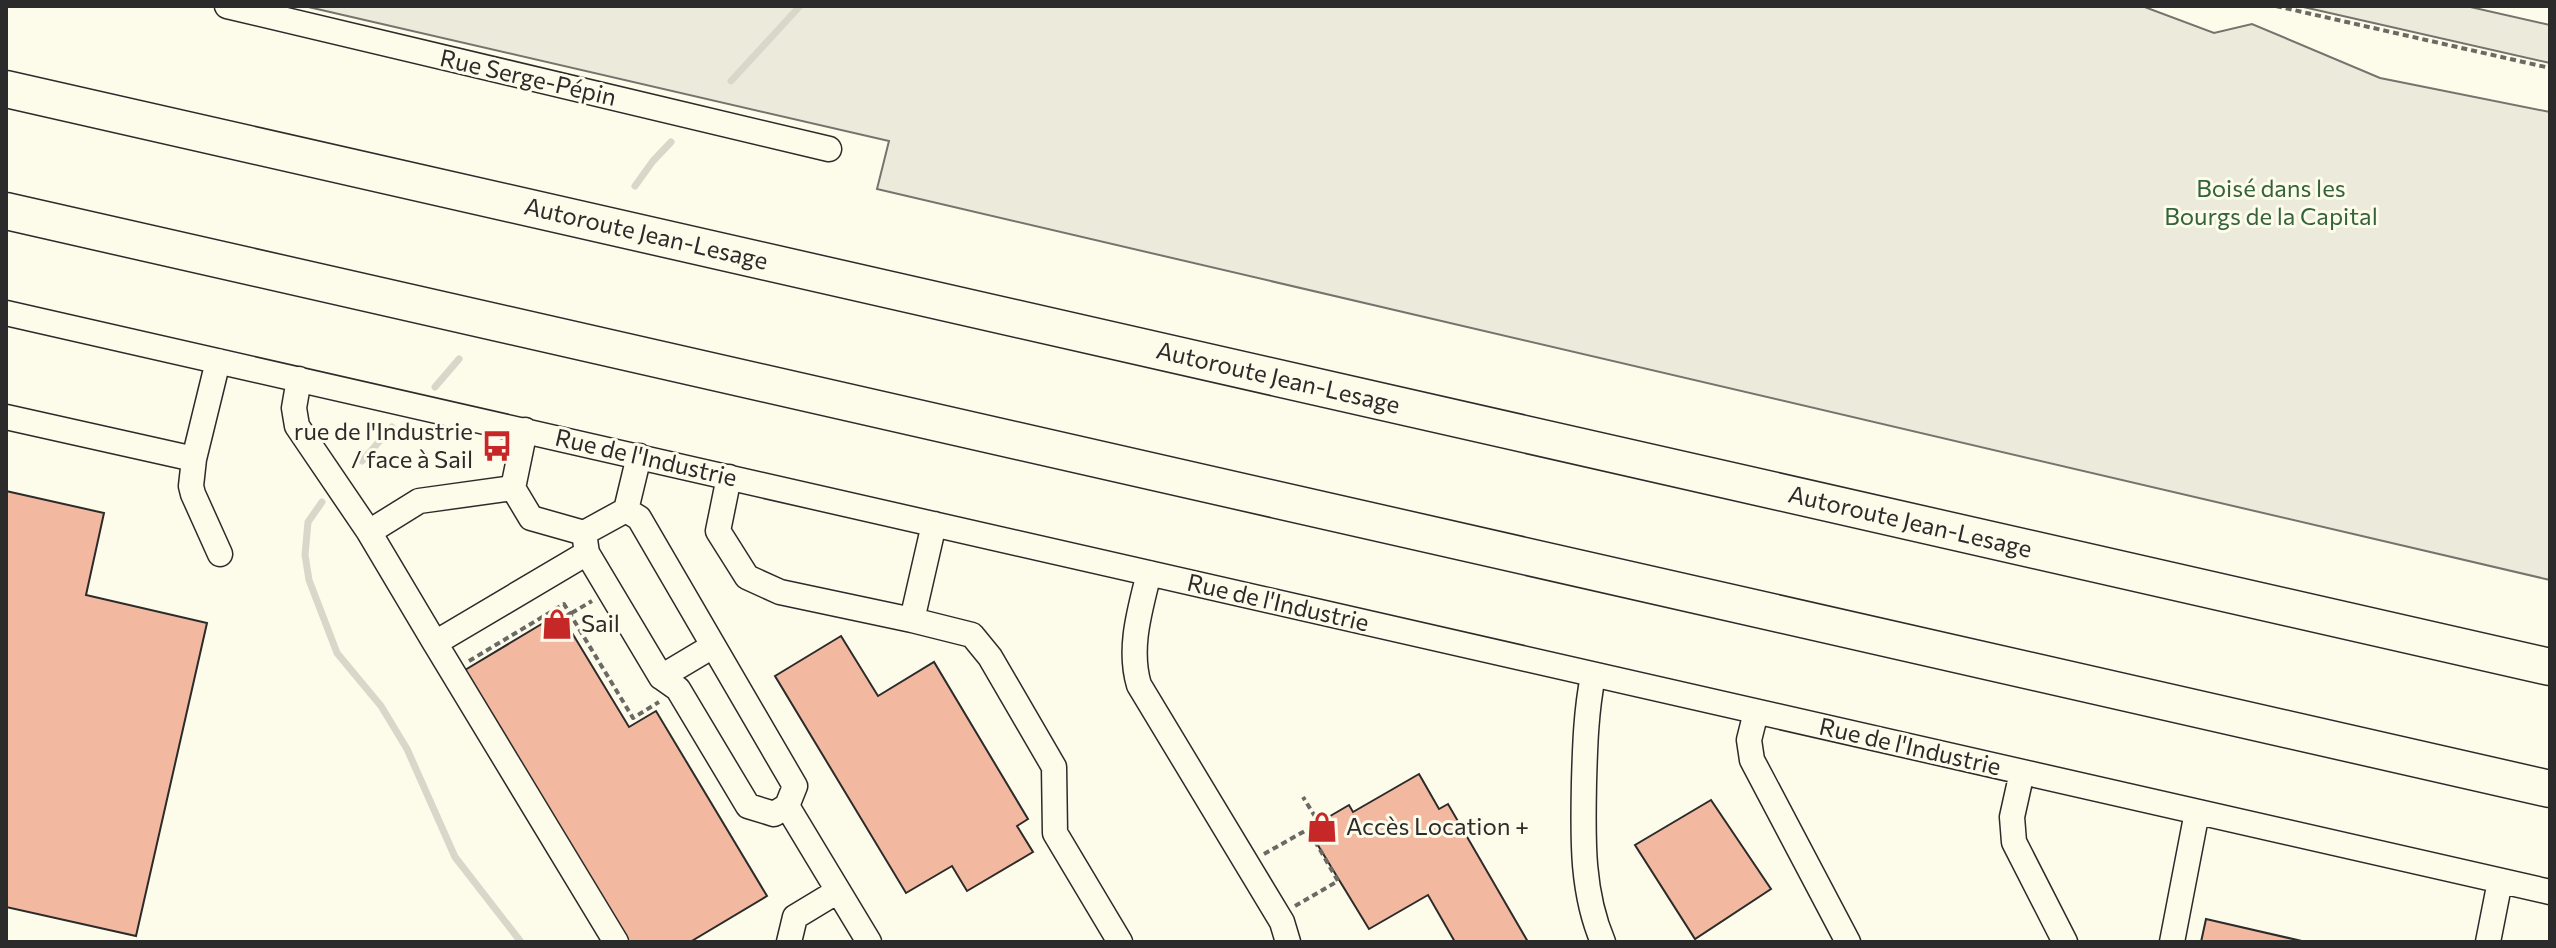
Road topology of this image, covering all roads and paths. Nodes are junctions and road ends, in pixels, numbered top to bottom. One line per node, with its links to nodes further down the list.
1 (227, 6): 5 (street, Rue Serge-Pépin)
2 (2276, 6): 3 (path)
3 (2550, 68)
4 (6, 89): 28 (highway, Autoroute Jean-Lesage)
5 (829, 149)
6 (6, 211): 33 (highway)
7 (6, 313): 8 (street, Rue de l'Industrie)
8 (218, 361): 9 (street, Rue de l'Industrie); 13 (street)
9 (299, 379): 11 (street, Rue de l'Industrie); 18 (street)
10 (6, 417): 13 (street)
11 (525, 430): 12 (street, Rue de l'Industrie); 15 (street)
12 (639, 456): 14 (street, Rue de l'Industrie); 16 (street)
13 (194, 459): 20 (street)
14 (729, 477): 17 (street, Rue de l'Industrie); 24 (street)
15 (513, 488): 18 (street); 19 (street)
16 (626, 510): 19 (street); 26 (street)
17 (934, 524): 21 (street, Rue de l'Industrie); 24 (street)
18 (369, 532): 25 (street)
19 (586, 543): 25 (street); 30 (street)
20 (220, 554)
21 (1149, 573): 29 (street, Rue de l'Industrie); 42 (street)
22 (570, 614): 23 (path); 27 (path); 30 (path)
23 (563, 618)
24 (912, 620): 46 (street)
25 (435, 643): 43 (street)
26 (713, 646): 30 (street); 35 (street)
27 (469, 661)
28 (2550, 667)
29 (1593, 676): 31 (street, Rue de l'Industrie); 48 (street)
30 (665, 686): 35 (street)
31 (1756, 712): 32 (street, Rue de l'Industrie); 49 (street)
32 (2022, 772): 36 (street, Rue de l'Industrie); 50 (street)
33 (2550, 789)
34 (1303, 797): 37 (path)
35 (787, 806): 40 (street)
36 (2197, 812): 39 (street, Rue de l'Industrie); 51 (street)
37 (1308, 829): 38 (path); 42 (path)
38 (1258, 857)
39 (2500, 881): 41 (street, Rue de l'Industrie); 52 (street)
40 (838, 891): 44 (street); 45 (street)
41 (2550, 892)
42 (1279, 916): 47 (street)
43 (616, 942)
44 (789, 942)
45 (869, 942)
46 (1120, 942)
47 (1288, 942)
48 (1603, 942)
49 (1848, 942)
50 (2065, 942)
51 (2172, 942)
52 (2488, 942)

